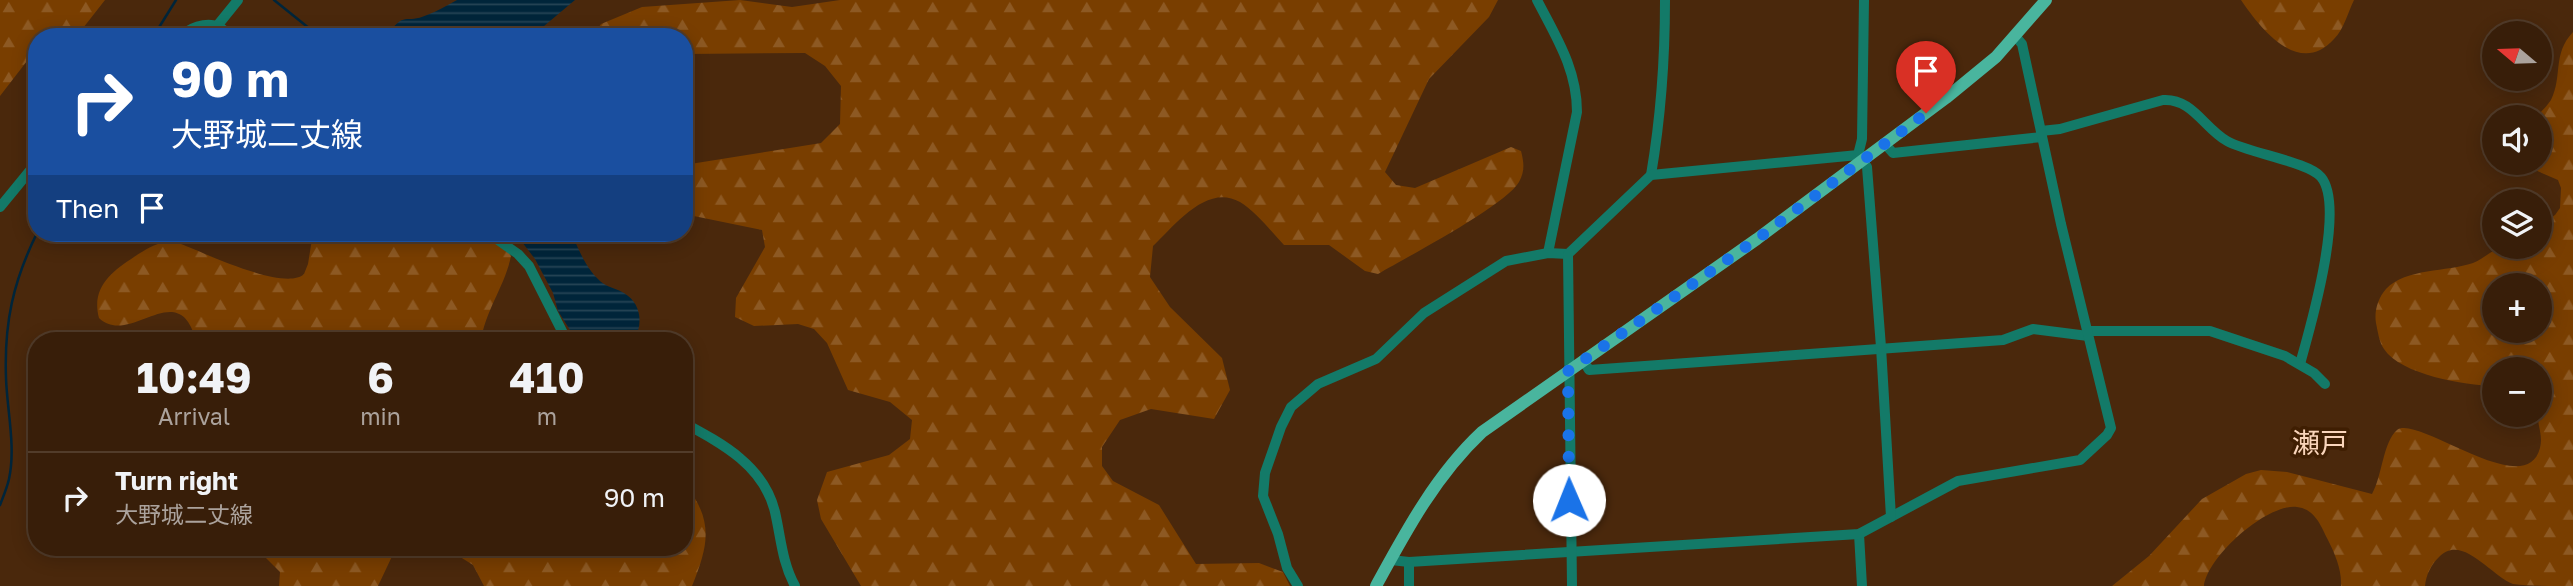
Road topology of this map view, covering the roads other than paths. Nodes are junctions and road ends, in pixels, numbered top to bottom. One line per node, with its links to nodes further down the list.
1 (238, 0): 6 (street)
2 (1537, 0): 17 (street)
3 (1665, 0): 14 (street)
4 (1864, 0): 12 (street)
5 (2046, 0): 9 (main road)
6 (218, 26): 7 (street); 8 (street)
7 (191, 28)
8 (220, 28)
9 (2015, 37): 10 (street); 11 (main road)
10 (2041, 134): 11 (street); 20 (street); 23 (street)
11 (1885, 144): 12 (main road)
12 (1860, 158): 14 (street); 21 (street); 22 (main road)
13 (28, 173): 15 (street)
14 (1651, 175): 18 (street)
15 (0, 207)
16 (501, 242): 19 (street)
17 (1548, 253): 18 (street); 33 (street)
18 (1568, 254): 24 (street)
19 (562, 332)
20 (2088, 334): 21 (street); 23 (street); 27 (street)
21 (1881, 347): 22 (street); 27 (street)
22 (1583, 360): 24 (main road)
23 (2300, 364): 25 (street)
24 (1568, 371): 29 (street); 30 (main road)
25 (2325, 384)
26 (693, 428): 32 (street)
27 (1891, 517): 28 (street)
28 (1859, 534): 29 (street); 37 (street)
29 (1570, 552): 31 (street); 36 (street)
30 (1391, 559): 31 (street); 34 (main road)
31 (1409, 562): 35 (street)
32 (795, 586)
33 (1298, 586)
34 (1376, 586)
35 (1409, 586)
36 (1572, 586)
37 (1862, 586)

